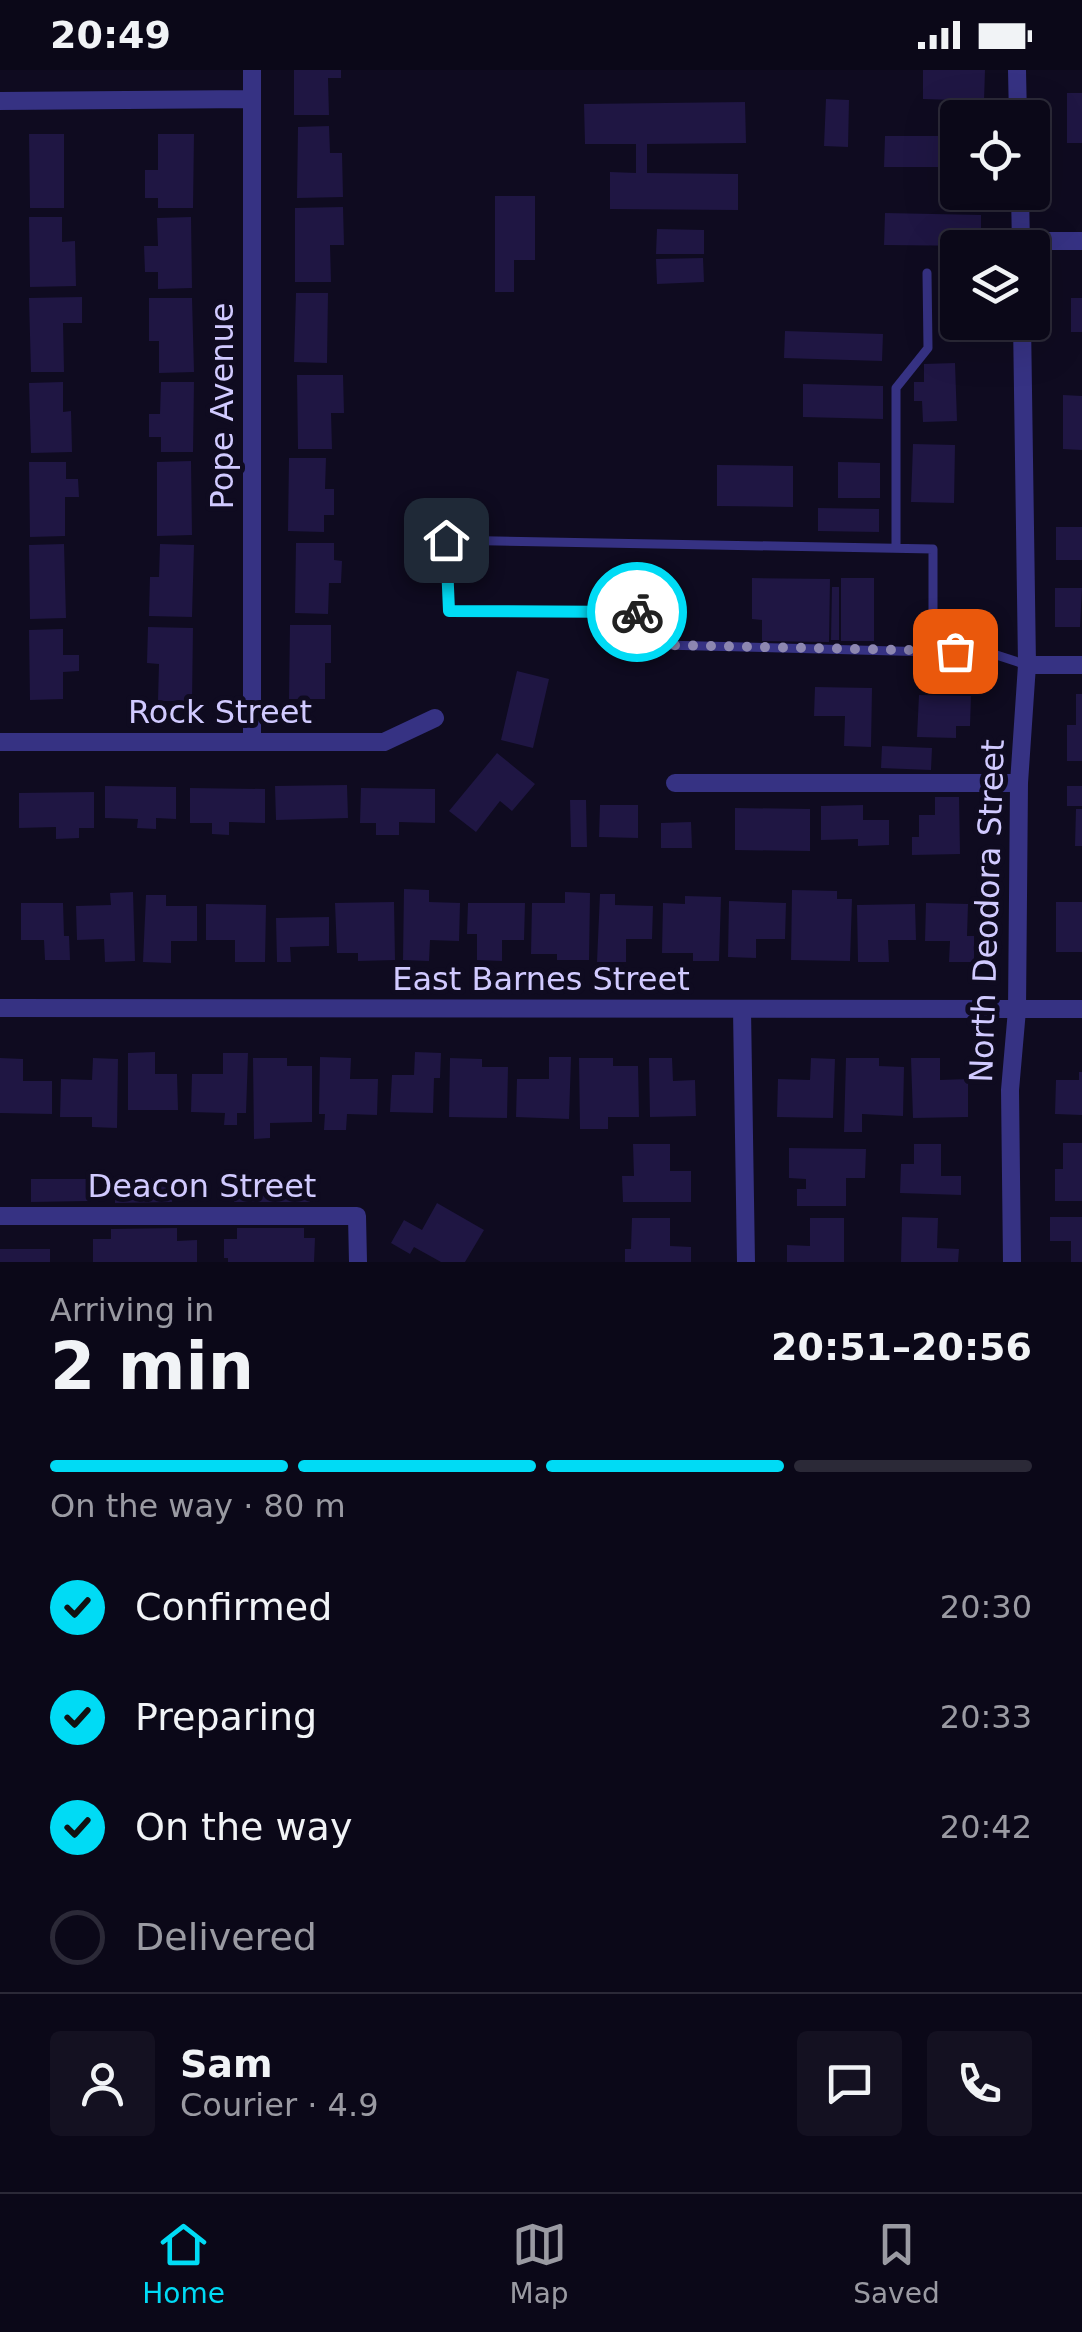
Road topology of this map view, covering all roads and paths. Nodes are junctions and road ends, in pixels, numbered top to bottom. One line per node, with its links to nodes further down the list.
1 (252, 70): 3 (street, Pope Avenue)
2 (1017, 70): 4 (street)
3 (252, 99): 5 (street); 16 (street, Pope Avenue)
4 (1018, 100)
5 (0, 101)
6 (1082, 241): 7 (street)
7 (1050, 243)
8 (927, 272): 10 (lane)
9 (1022, 340): 12 (street, North Deodora Street)
10 (896, 548): 11 (lane); 11 (lane)
11 (933, 652): 12 (lane)
12 (1028, 665): 13 (street); 18 (street, North Deodora Street)
13 (1082, 665)
14 (435, 718): 16 (street, Rock Street)
15 (0, 742): 16 (street, Rock Street)
16 (252, 742)
17 (675, 783): 18 (street)
18 (1019, 783): 21 (street, North Deodora Street)
19 (0, 1008): 20 (street, East Barnes Street)
20 (742, 1010): 21 (street, East Barnes Street); 25 (street)
21 (1017, 1010): 22 (street, East Barnes Street); 26 (street, North Deodora Street)
22 (1082, 1010)
23 (0, 1216): 24 (street, Deacon Street)
24 (358, 1262)
25 (746, 1262)
26 (1012, 1262)

